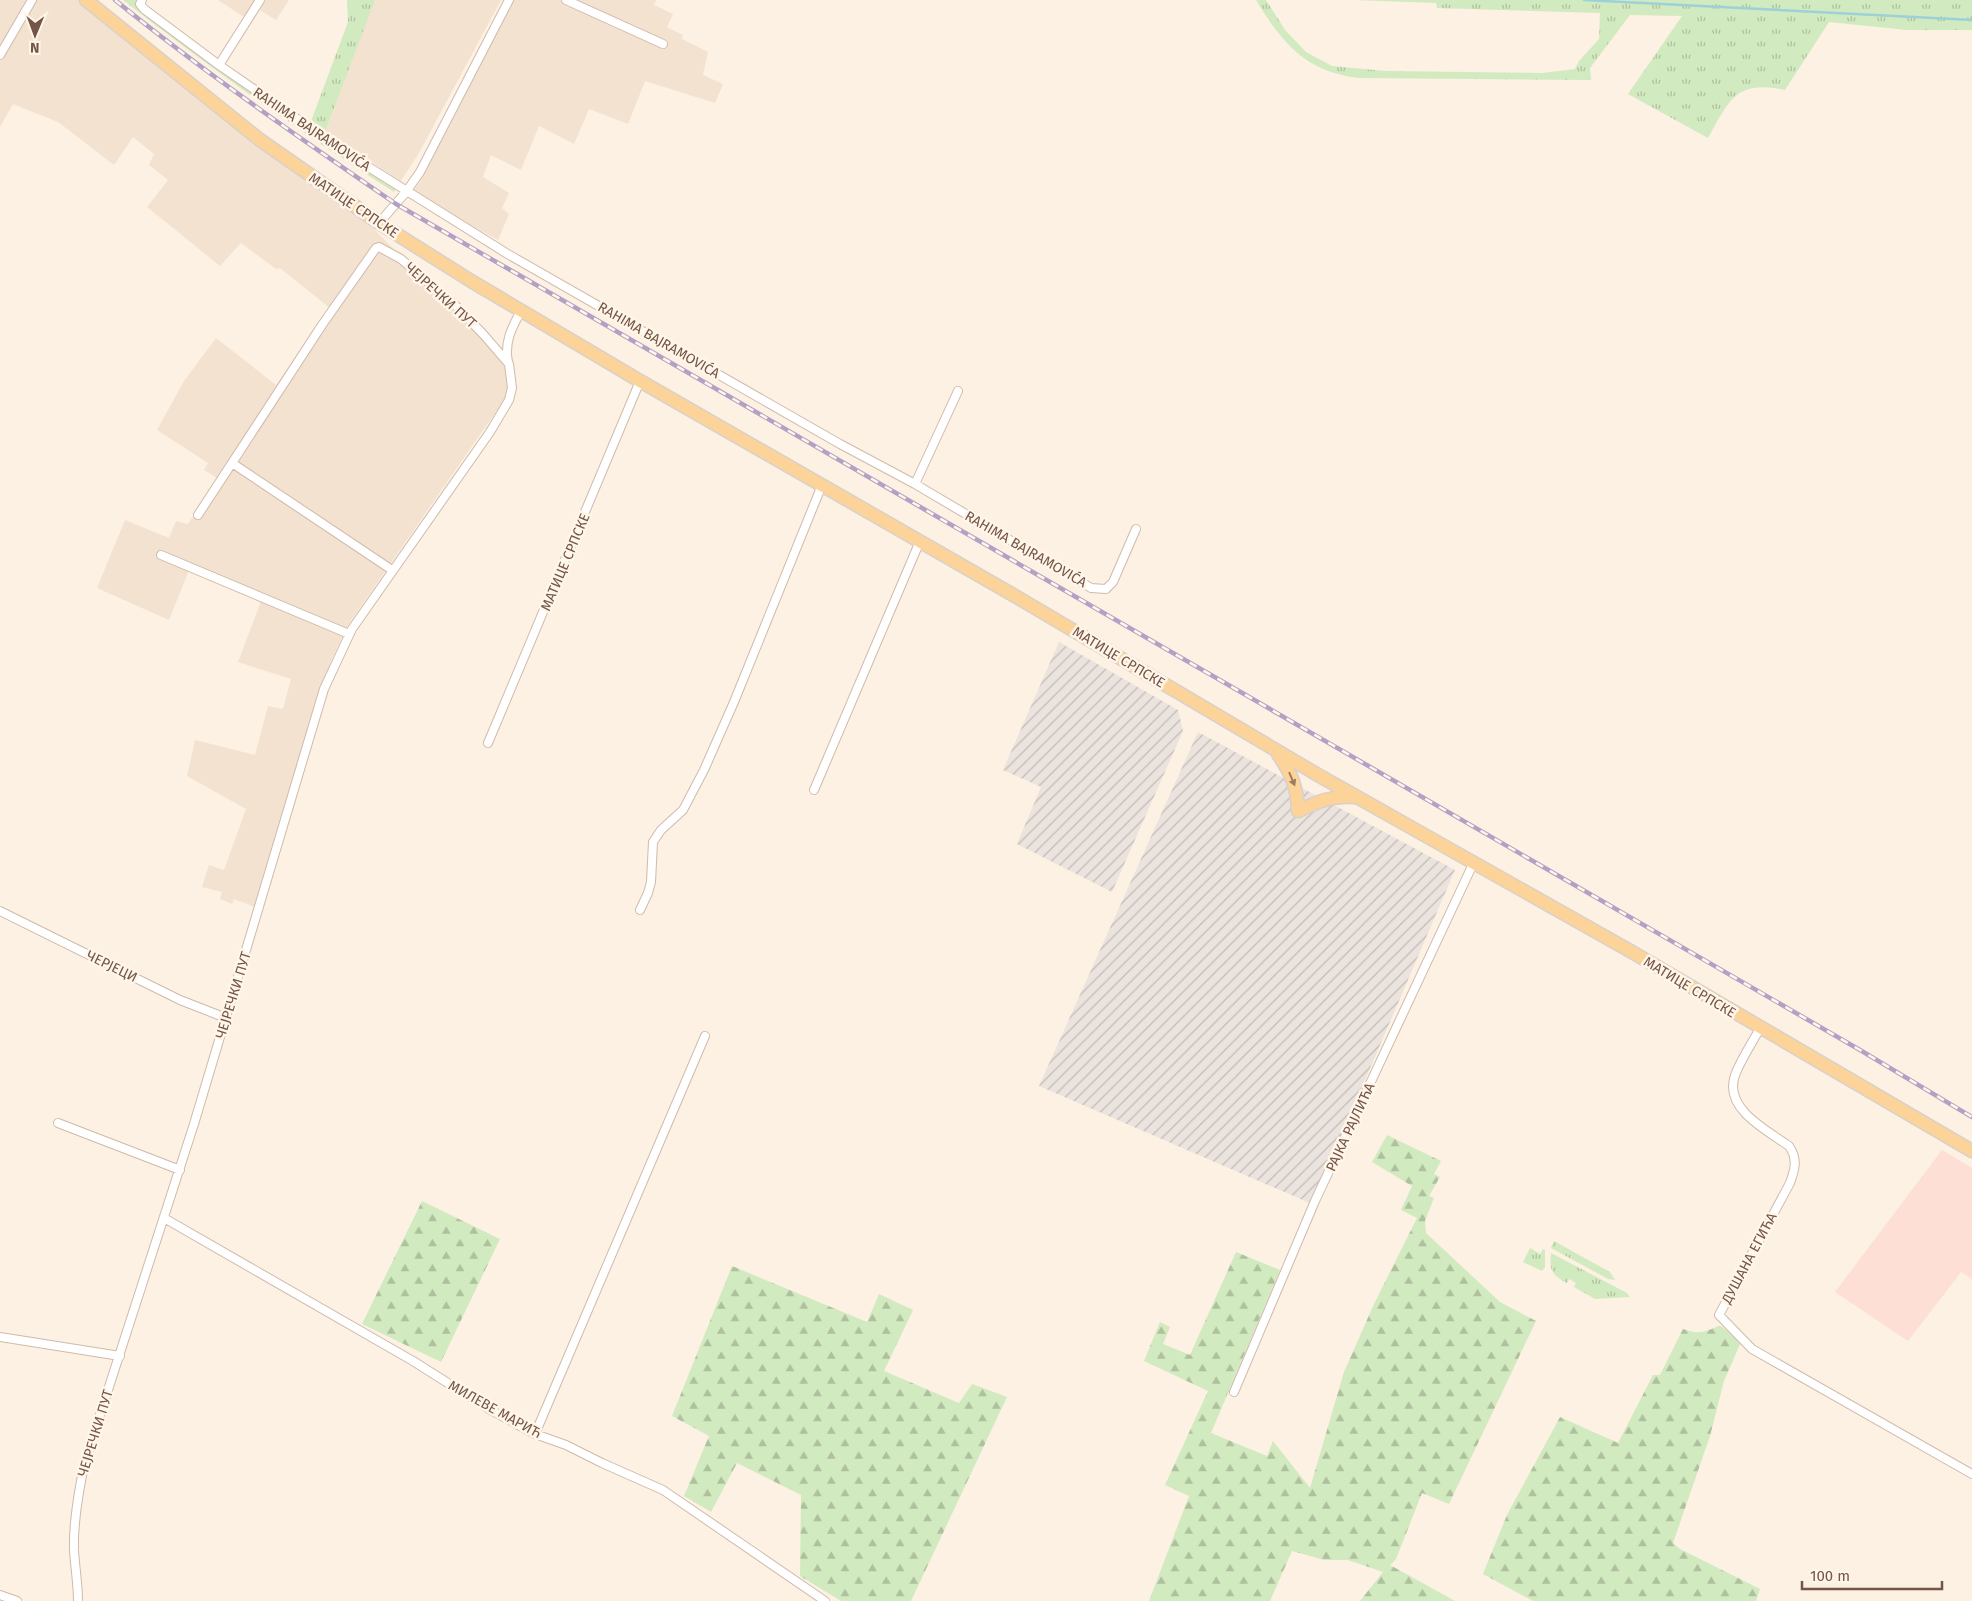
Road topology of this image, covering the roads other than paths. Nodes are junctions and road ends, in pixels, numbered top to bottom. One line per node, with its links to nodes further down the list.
1 (32, 0): 8 (street)
2 (86, 0): 11 (main road, МАТИЦЕ СРПСКЕ)
3 (142, 0): 9 (street, RAHIMA BAJRAMOVIĆA)
4 (260, 0): 9 (street)
5 (510, 0): 10 (street)
6 (566, 0): 7 (street)
7 (663, 44)
8 (0, 55)
9 (219, 64): 10 (street, RAHIMA BAJRAMOVIĆA)
10 (406, 192): 11 (street); 17 (street, RAHIMA BAJRAMOVIĆA)
11 (379, 223): 12 (main road, МАТИЦЕ СРПСКЕ)
12 (521, 310): 13 (street); 14 (main road, МАТИЦЕ СРПСКЕ)
13 (508, 364): 16 (street, ЧЕЈРЕЧКИ ПУТ); 23 (street, ЧЕЈРЕЧКИ ПУТ)
14 (640, 381): 18 (main road, МАТИЦЕ СРПСКЕ); 25 (street, МАТИЦЕ СРПСКЕ)
15 (958, 391): 17 (street)
16 (232, 463): 19 (street, ЧЕЈРЕЧКИ ПУТ); 23 (street)
17 (915, 484): 20 (street, RAHIMA BAJRAMOVIĆA)
18 (822, 485): 21 (main road, МАТИЦЕ СРПСКЕ); 30 (street)
19 (198, 515)
20 (1136, 529)
21 (920, 541): 26 (main road, МАТИЦЕ СРПСКЕ); 27 (street)
22 (161, 555): 24 (street)
23 (392, 570): 24 (street, ЧЕЈРЕЧКИ ПУТ)
24 (349, 634): 32 (street, ЧЕЈРЕЧКИ ПУТ)
25 (488, 743)
26 (1276, 750): 28 (main road, МАТИЦЕ СРПСКЕ); 28 (main road, one-way to 28)
27 (814, 790)
28 (1356, 797): 29 (main road, МАТИЦЕ СРПСКЕ)
29 (1473, 864): 33 (main road, МАТИЦЕ СРПСКЕ); 41 (street, РАЈКА РАЈЛИЋА)
30 (640, 910)
31 (0, 911): 32 (street, ЧЕРЈЕЦИ)
32 (226, 1018): 37 (street, ЧЕЈРЕЧКИ ПУТ)
33 (1760, 1028): 36 (main road, МАТИЦЕ СРПСКЕ); 43 (street, ДУШАНА ЕГИЋА)
34 (705, 1036): 42 (street)
35 (58, 1123): 37 (street)
36 (1972, 1151)
37 (180, 1170): 38 (street, ЧЕЈРЕЧКИ ПУТ)
38 (164, 1218): 40 (street, ЧЕЈРЕЧКИ ПУТ); 42 (street, МИЛЕВЕ МAРИЋ)
39 (0, 1337): 40 (street)
40 (120, 1356): 46 (street, ЧЕЈРЕЧКИ ПУТ)
41 (1234, 1392)
42 (534, 1434): 47 (street, МИЛЕВЕ МAРИЋ)
43 (1972, 1474)
44 (0, 1595): 45 (street)
45 (17, 1601)
46 (78, 1601)
47 (824, 1601)

